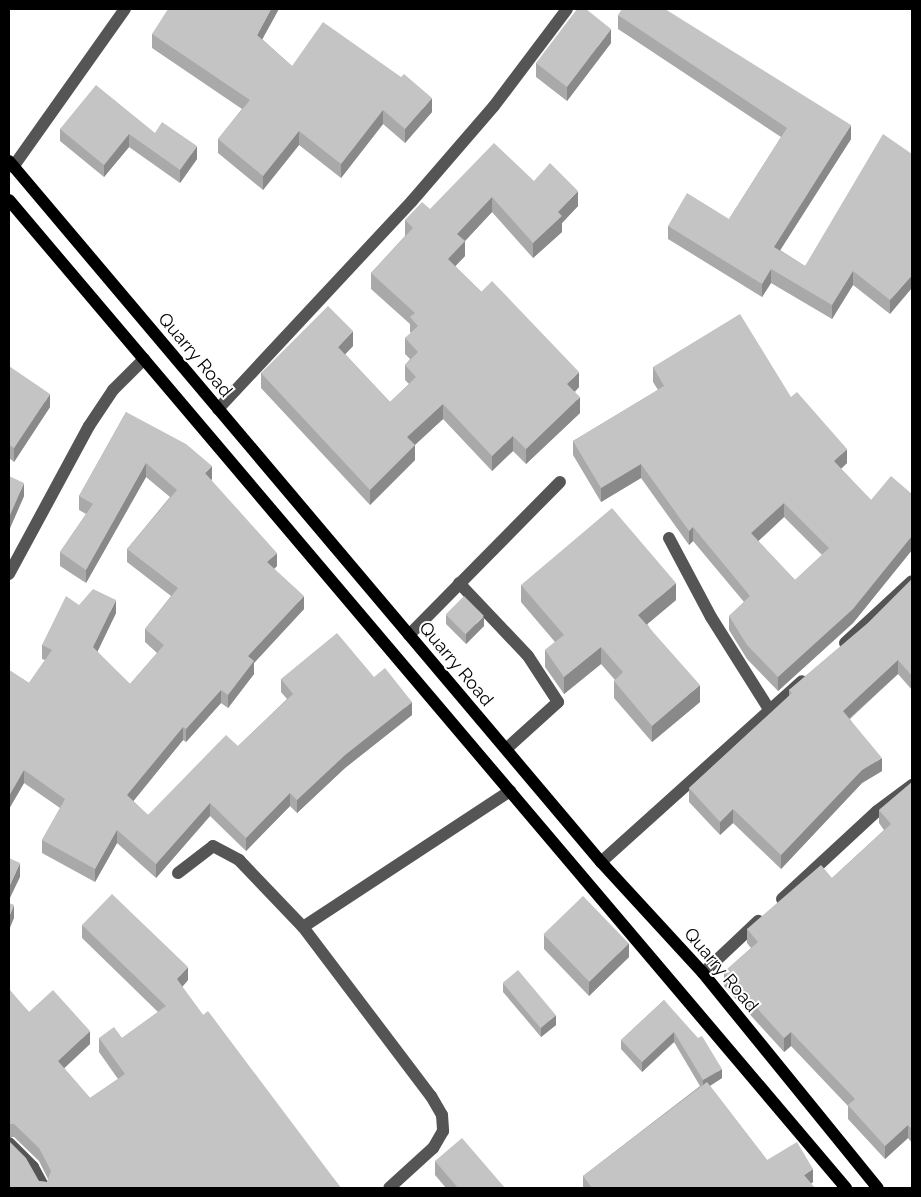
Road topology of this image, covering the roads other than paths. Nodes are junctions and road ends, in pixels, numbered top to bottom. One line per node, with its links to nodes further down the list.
1 (125, 9): 3 (street)
2 (567, 9): 6 (street)
3 (11, 164): 6 (main road, Quarry Road)
4 (9, 200): 5 (main road)
5 (144, 359): 9 (street); 18 (main road)
6 (218, 409): 12 (main road, Quarry Road)
7 (560, 482): 11 (street)
8 (669, 538): 15 (street)
9 (9, 574)
10 (912, 581): 13 (street)
11 (459, 584): 12 (street); 16 (street)
12 (409, 635): 16 (main road, Quarry Road)
13 (837, 650)
14 (810, 674): 15 (street)
15 (769, 710): 19 (street)
16 (506, 750): 19 (main road, Quarry Road)
17 (912, 785): 22 (street)
18 (510, 792): 21 (street); 26 (main road)
19 (601, 862): 22 (main road, Quarry Road)
20 (178, 873): 21 (street)
21 (303, 927): 25 (street)
22 (703, 973): 27 (main road, Quarry Road)
23 (9, 1143): 24 (street)
24 (44, 1188)
25 (389, 1188)
26 (846, 1188)
27 (878, 1188)

